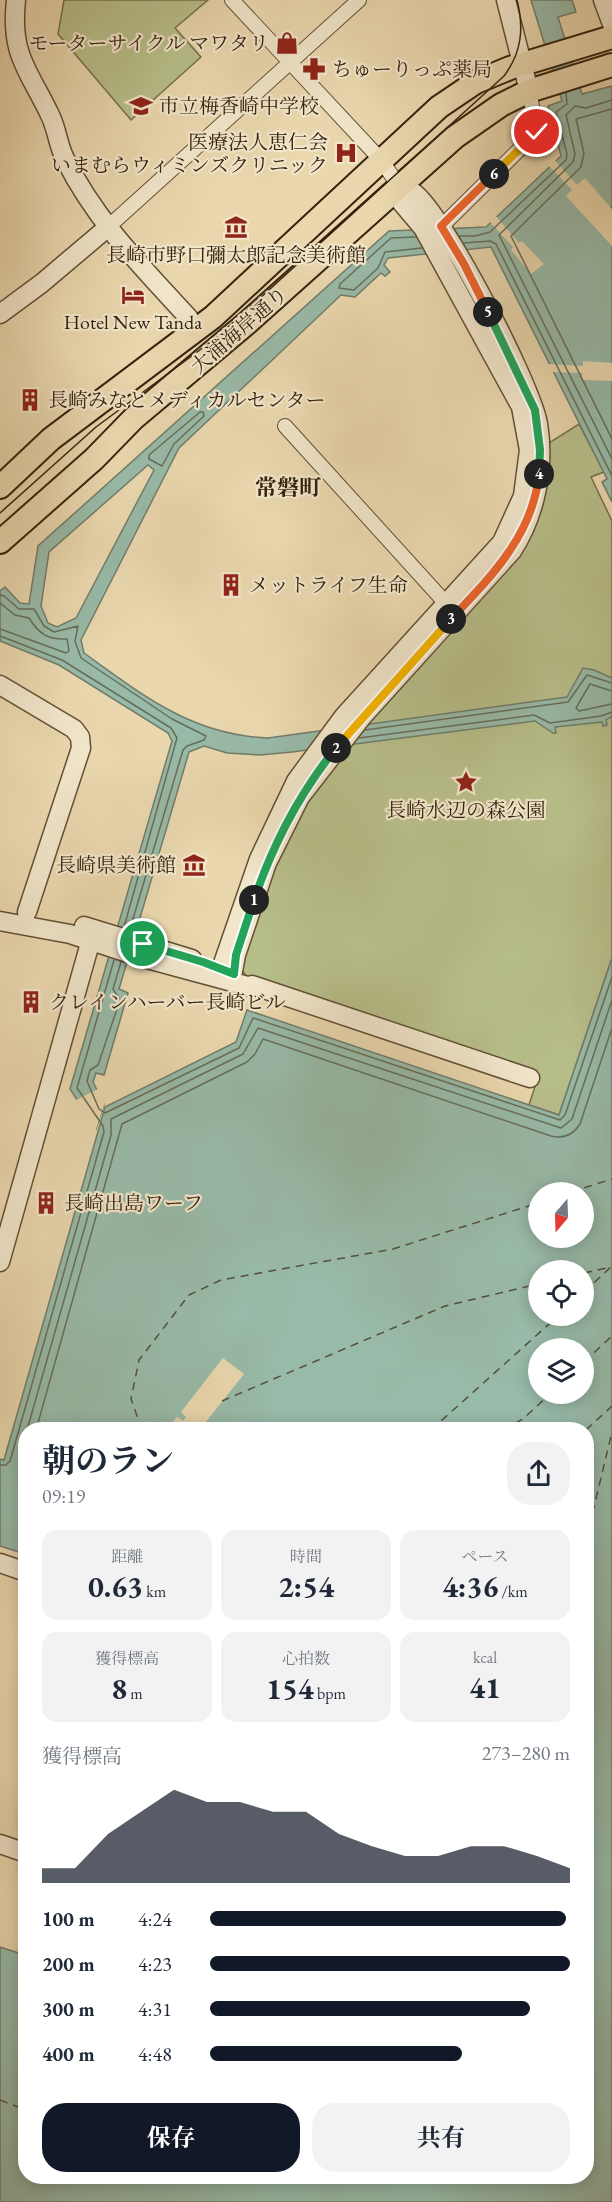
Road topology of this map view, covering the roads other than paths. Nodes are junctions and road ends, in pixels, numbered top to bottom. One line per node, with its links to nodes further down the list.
1 (16, 0): 15 (street)
2 (232, 0): 8 (street)
3 (359, 0): 8 (street)
4 (506, 0): 9 (street)
5 (603, 0): 6 (street)
6 (612, 24)
7 (612, 37): 9 (highway, 大浦海岸通り)
8 (290, 62): 12 (street); 15 (street)
9 (523, 65): 11 (street); 12 (highway, 大浦海岸通り)
10 (612, 65): 11 (highway, 大浦海岸通り)
11 (529, 92): 13 (highway, 大浦海岸通り); 14 (street)
12 (382, 161): 13 (street); 17 (highway, 大浦海岸通り)
13 (400, 188): 14 (street); 20 (highway, 大浦海岸通り)
14 (432, 227): 21 (street)
15 (107, 228): 16 (street); 17 (street)
16 (0, 314)
17 (196, 330): 19 (highway, 大浦海岸通り)
18 (285, 426): 21 (street)
19 (0, 487)
20 (0, 542)
21 (452, 609): 27 (street)
22 (0, 685): 24 (street)
23 (0, 909): 24 (street)
24 (27, 912): 26 (street)
25 (0, 921): 26 (street)
26 (92, 935): 27 (street); 29 (street)
27 (226, 976): 28 (street)
28 (530, 1078)
29 (0, 1262)
30 (0, 1563): 31 (street)
31 (18, 1569)
32 (0, 1844): 33 (street)
33 (18, 1850)

